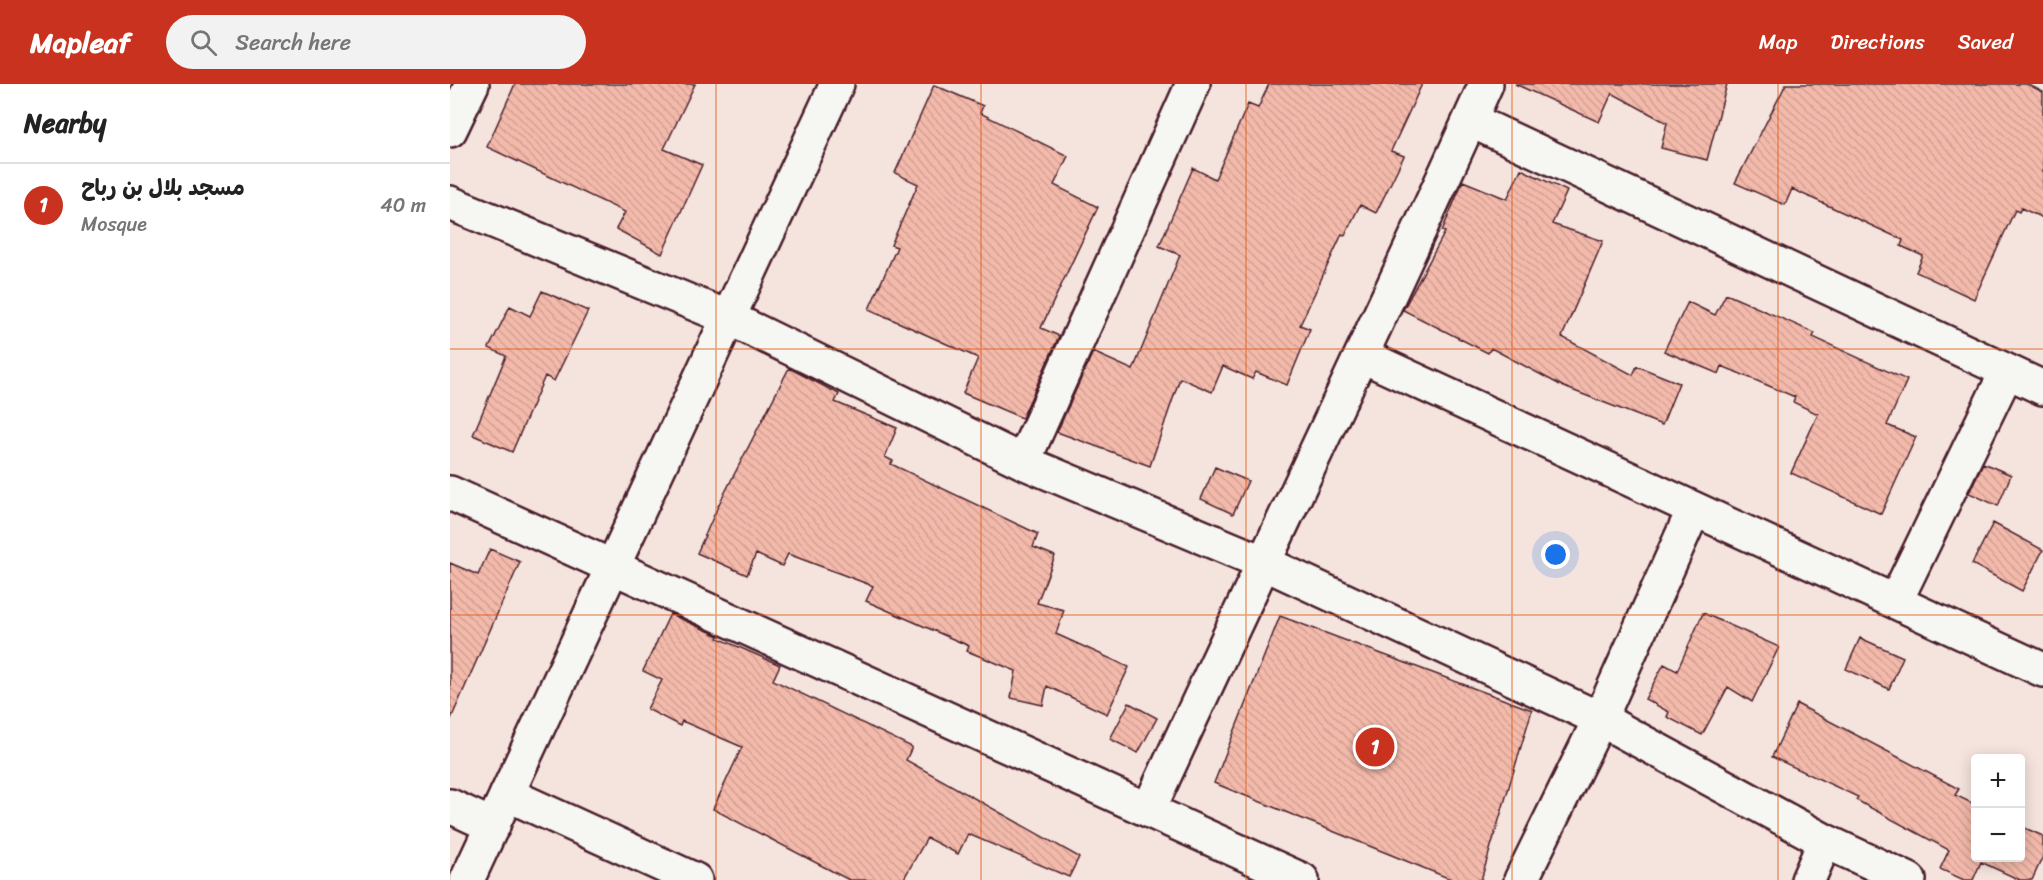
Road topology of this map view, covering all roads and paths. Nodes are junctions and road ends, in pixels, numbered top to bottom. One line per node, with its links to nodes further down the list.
1 (472, 84): 6 (street)
2 (837, 84): 8 (street)
3 (1193, 84): 12 (street)
4 (1486, 84): 5 (street)
5 (1470, 120): 9 (street); 10 (street)
6 (450, 130)
7 (450, 203): 8 (street)
8 (727, 317): 12 (street); 16 (street)
9 (1362, 356): 14 (street); 15 (street)
10 (2007, 371): 11 (street); 17 (street)
11 (2043, 388)
12 (1023, 462): 15 (street)
13 (450, 493): 16 (street)
14 (1694, 509): 17 (street); 19 (street)
15 (1262, 562): 19 (street); 22 (street)
16 (612, 565): 20 (street); 22 (street)
17 (1896, 600): 18 (street)
18 (2043, 670)
19 (1600, 719): 24 (street); 28 (street)
20 (507, 794): 23 (street); 26 (street)
21 (450, 806): 23 (street)
22 (1149, 809): 27 (street)
23 (493, 826): 25 (street)
24 (1826, 841): 29 (street); 30 (street)
25 (467, 880)
26 (695, 880)
27 (1302, 880)
28 (1521, 880)
29 (1808, 880)
30 (1910, 880)

